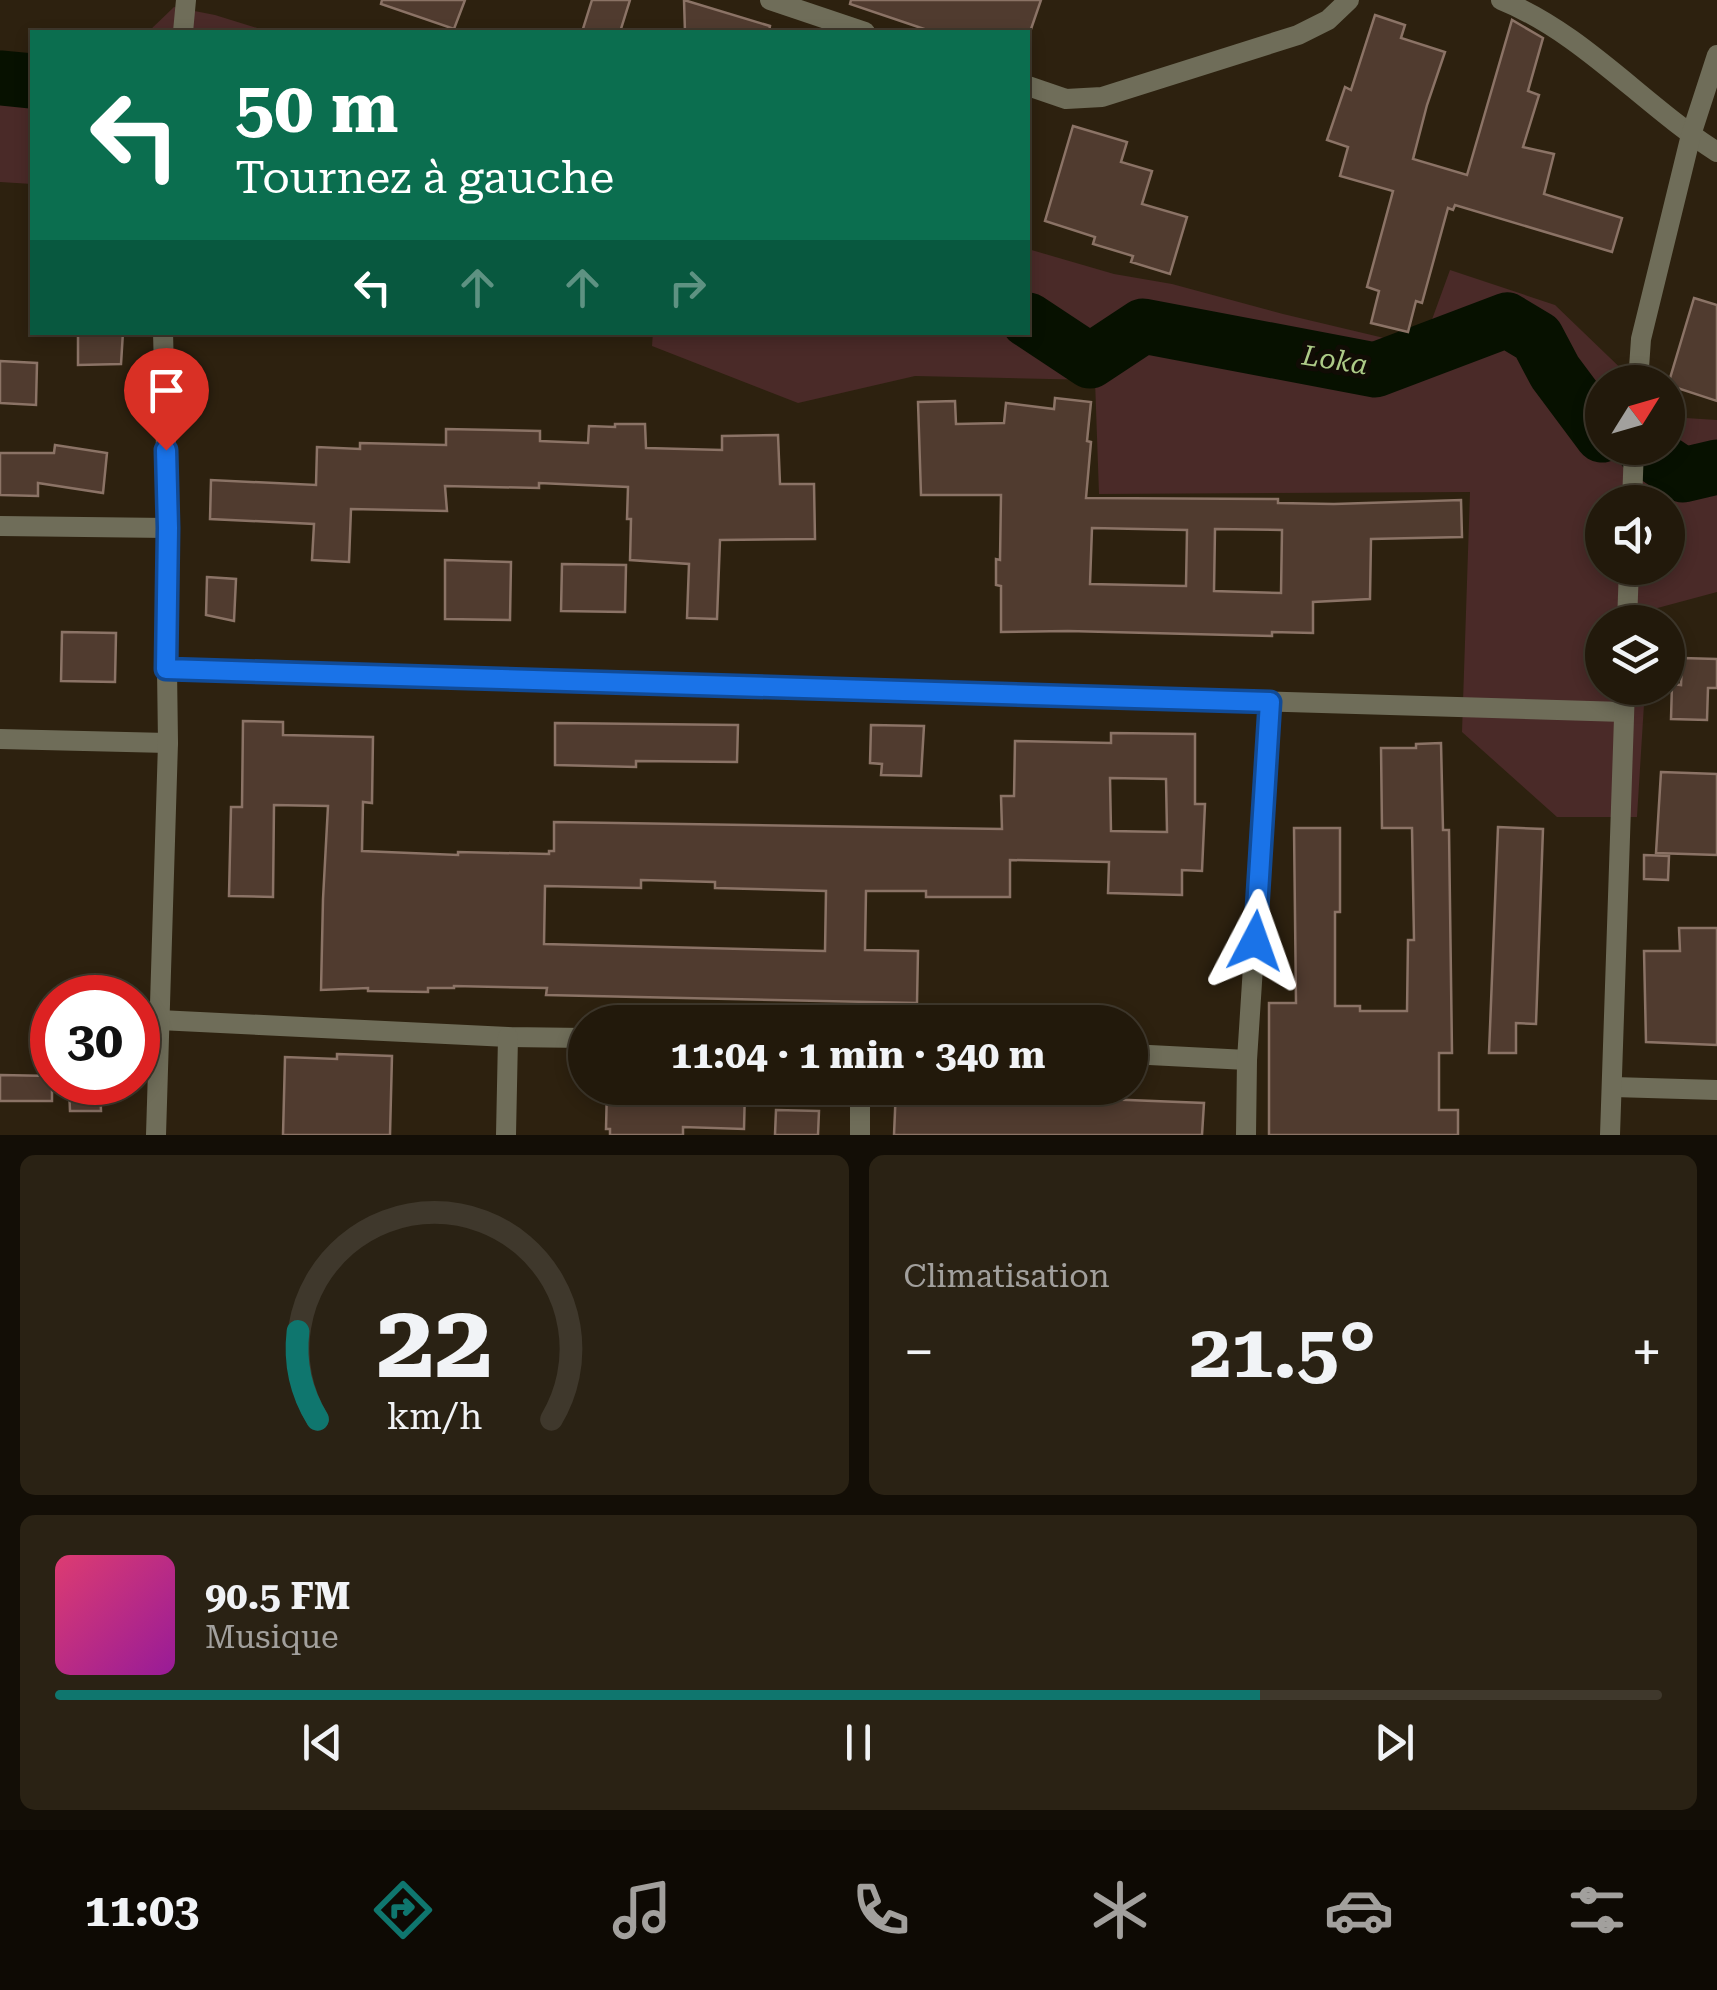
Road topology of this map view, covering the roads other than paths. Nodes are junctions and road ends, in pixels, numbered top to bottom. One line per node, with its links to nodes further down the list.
1 (186, 0): 5 (street)
2 (770, 0): 6 (street)
3 (1349, 0): 8 (street)
4 (1500, 0): 9 (street)
5 (183, 30)
6 (859, 30)
7 (1717, 55): 9 (street)
8 (1030, 87)
9 (1691, 135): 10 (street); 12 (street)
10 (1717, 152)
11 (163, 335): 14 (street)
12 (1640, 365)
13 (0, 526): 14 (street)
14 (168, 528): 15 (street)
15 (166, 669): 16 (street); 20 (street)
16 (1270, 702): 18 (street); 26 (street)
17 (1624, 705): 18 (street)
18 (1624, 712): 27 (street)
19 (0, 739): 20 (street)
20 (168, 744): 21 (street)
21 (160, 989)
22 (160, 1020): 23 (street)
23 (508, 1036): 24 (street); 32 (street)
24 (568, 1038)
25 (1148, 1055): 26 (street)
26 (1247, 1060): 34 (street)
27 (1612, 1087): 28 (street); 35 (street)
28 (1717, 1090)
29 (157, 1105): 31 (street)
30 (860, 1105): 33 (street)
31 (156, 1135)
32 (506, 1135)
33 (860, 1135)
34 (1246, 1135)
35 (1610, 1135)

